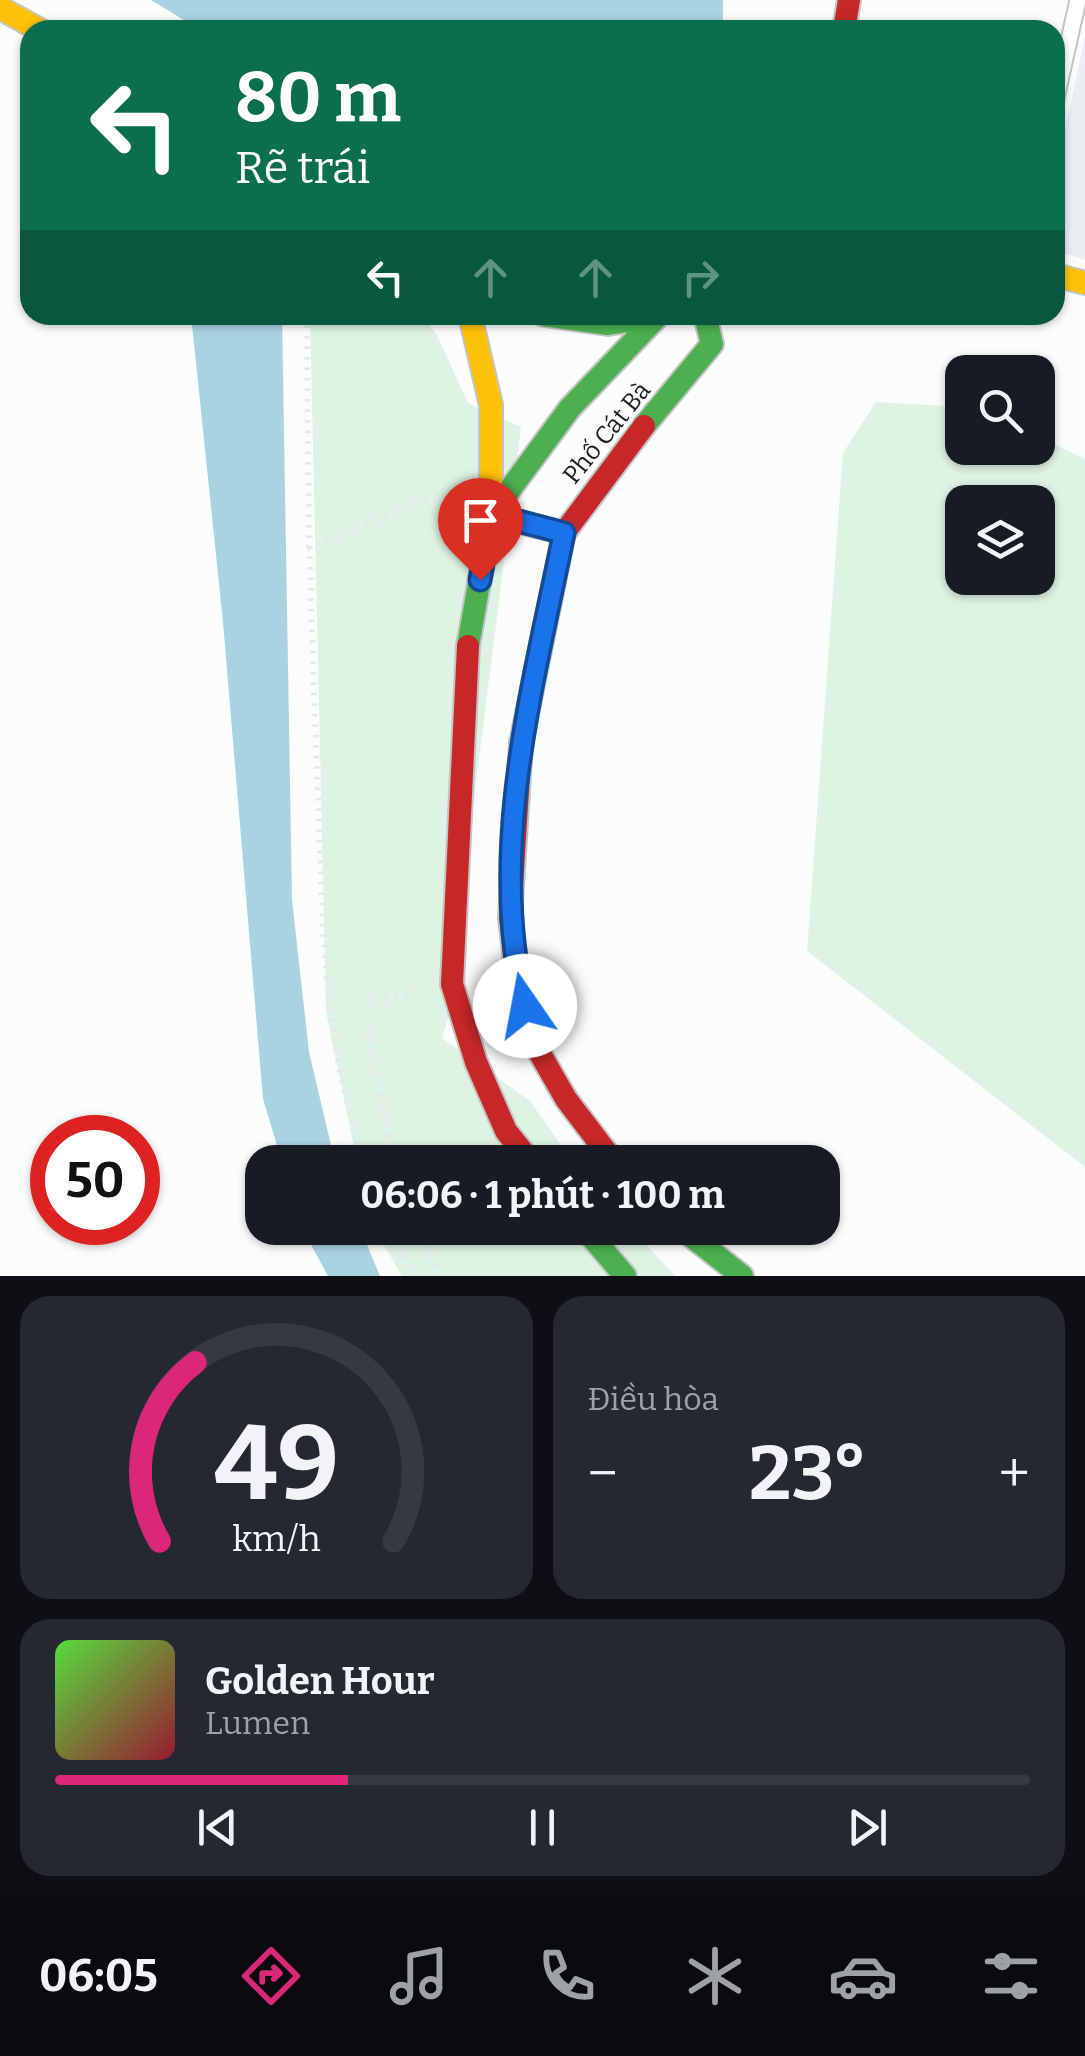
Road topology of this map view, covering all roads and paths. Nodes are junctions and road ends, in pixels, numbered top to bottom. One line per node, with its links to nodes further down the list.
1 (1078, 0): 2 (lane)
2 (1065, 58)
3 (307, 325): 9 (path)
4 (472, 325): 7 (main road)
5 (648, 325): 7 (main road, Phố Cát Bà)
6 (707, 325): 8 (main road, Phố Cát Bà)
7 (492, 514): 8 (main road); 9 (path); 12 (main road, Phố Cát Bà)
8 (564, 533): 11 (main road, Phố Cát Bà)
9 (308, 548): 13 (path)
10 (369, 1031): 14 (path)
11 (534, 1043): 12 (main road); 16 (main road, Phố Cát Bà)
12 (476, 1062): 15 (main road, Phố Cát Bà)
13 (358, 1145)
14 (392, 1145)
15 (518, 1145)
16 (601, 1145)
17 (398, 1245): 21 (path)
18 (425, 1245): 22 (path)
19 (599, 1245): 23 (main road)
20 (703, 1245): 24 (main road)
21 (415, 1276)
22 (442, 1276)
23 (625, 1276)
24 (742, 1276)

